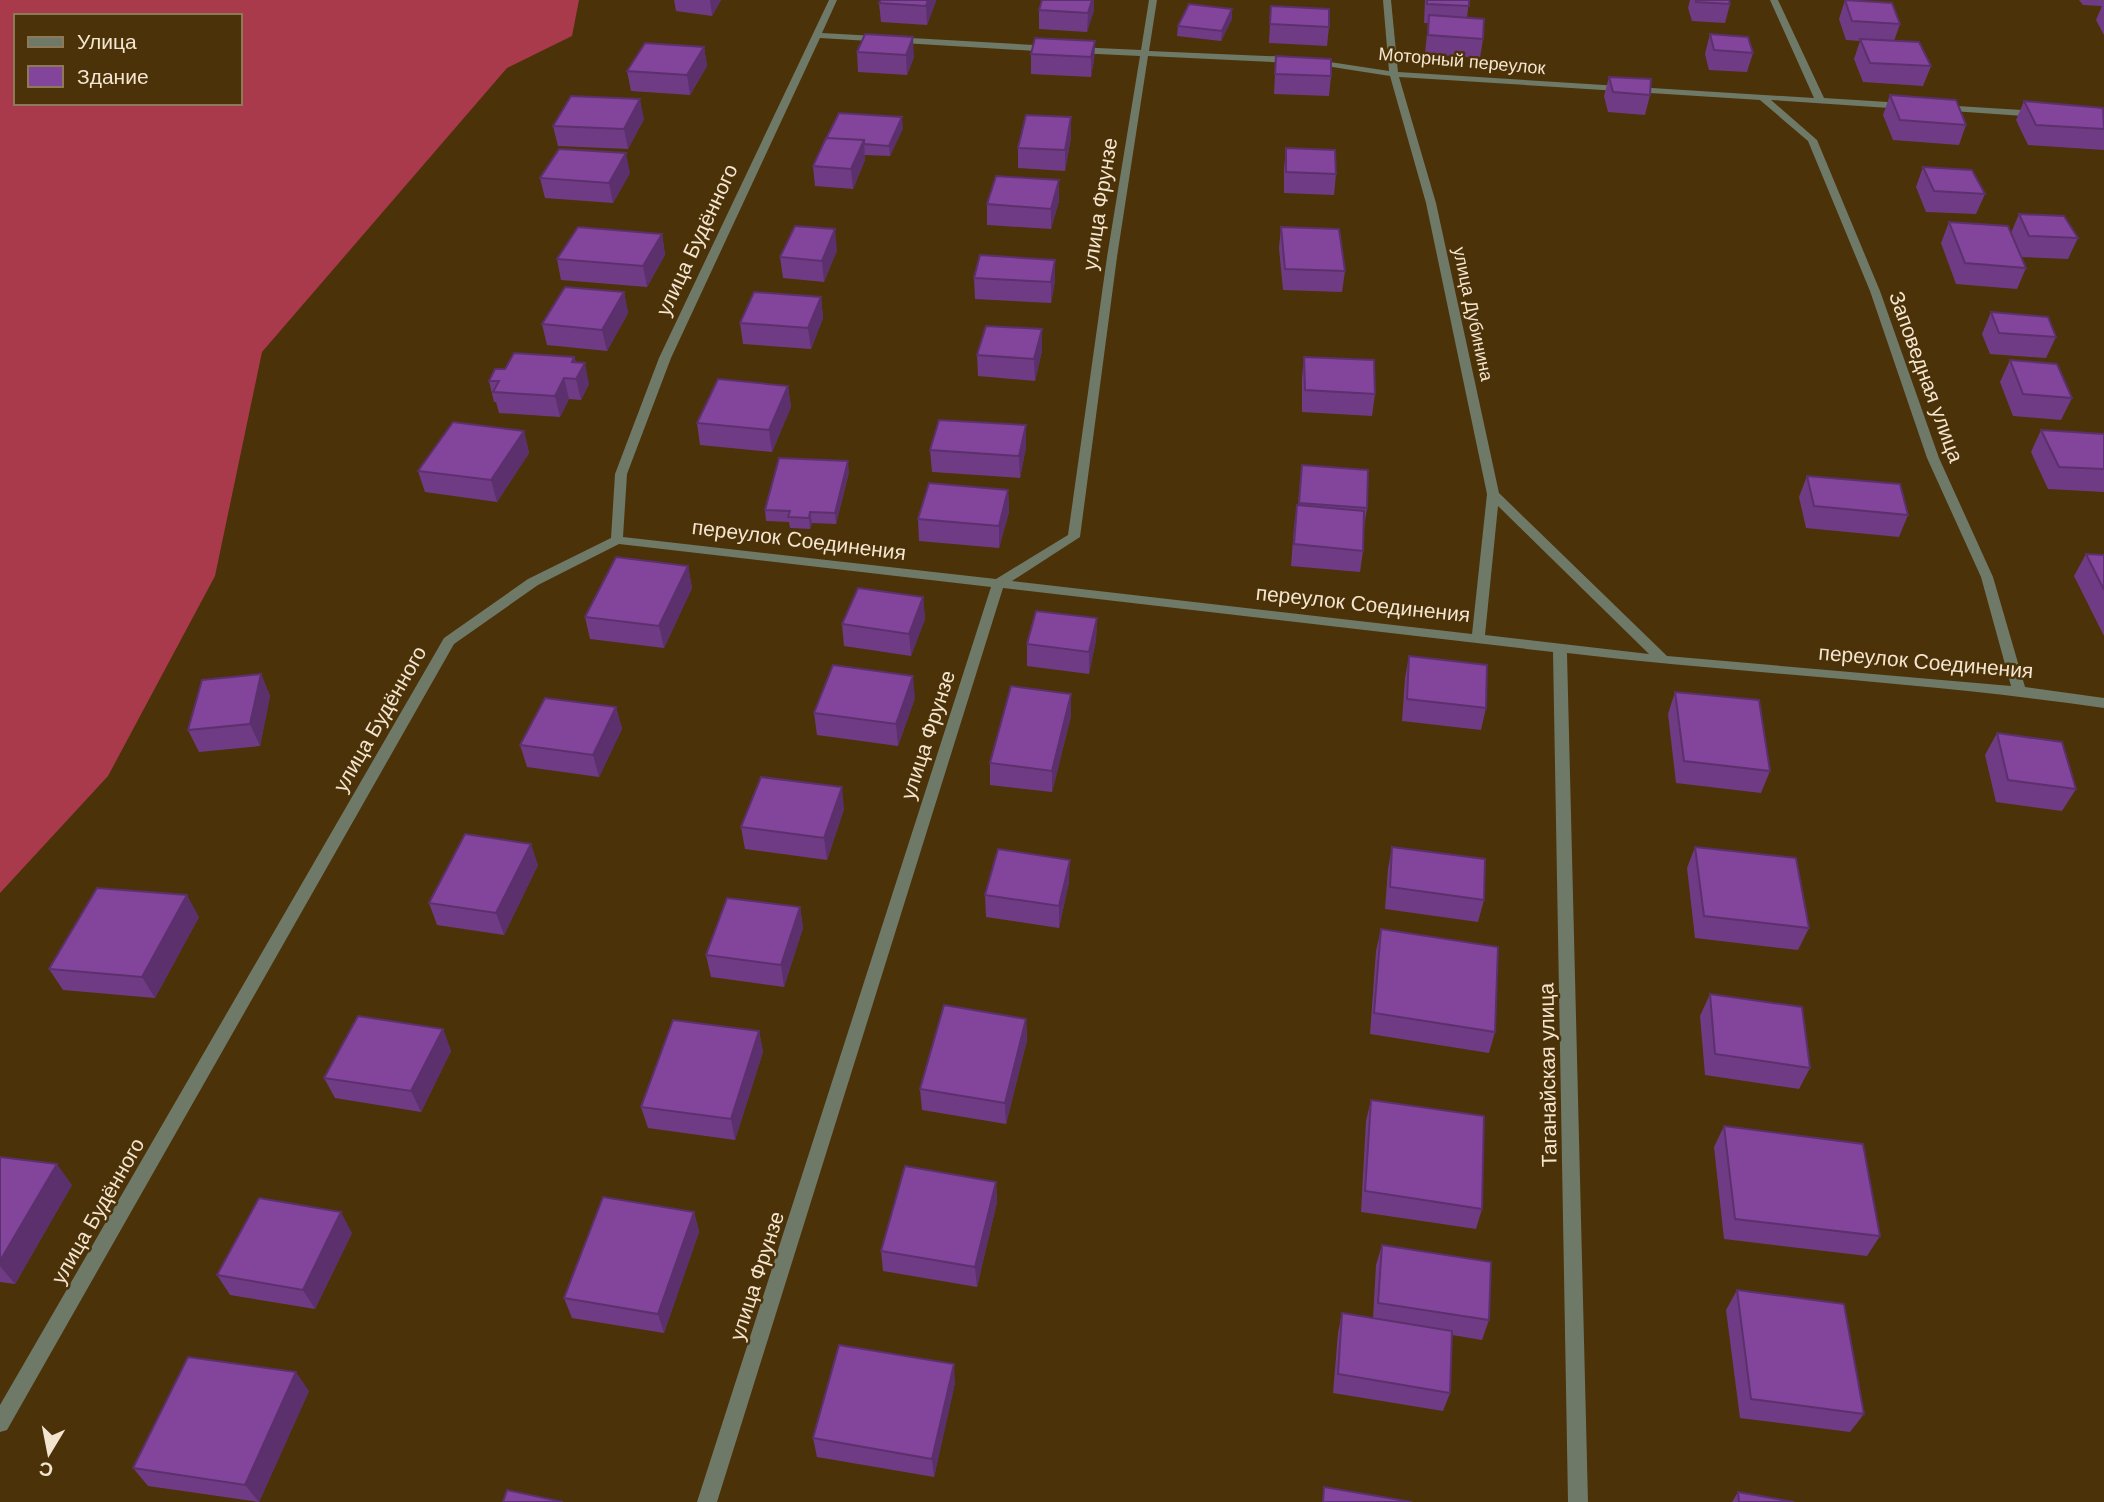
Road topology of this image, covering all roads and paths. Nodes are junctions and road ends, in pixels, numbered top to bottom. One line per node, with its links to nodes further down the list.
1 (833, 0): 5 (street, улица Будённого)
2 (1153, 0): 6 (street, улица Фрунзе)
3 (1387, 0): 7 (street, улица Дубинина)
4 (1774, 0): 9 (street)
5 (817, 34): 6 (street, Моторный переулок); 14 (street, улица Будённого)
6 (1145, 55): 7 (street, Моторный переулок); 15 (street, улица Фрунзе)
7 (1394, 74): 8 (street, Моторный переулок); 13 (street, улица Дубинина)
8 (1762, 97): 9 (street, Моторный переулок); 19 (street, Заповедная улица)
9 (1820, 100): 10 (street, Моторный переулок)
10 (1914, 106)
11 (1928, 107): 12 (street)
12 (2050, 115)
13 (1493, 494): 16 (street, улица Дубинина); 18 (street)
14 (617, 540): 15 (street, переулок Соединения); 21 (street, улица Будённого)
15 (998, 584): 16 (street, переулок Соединения); 22 (street, улица Фрунзе)
16 (1478, 638): 17 (street, переулок Соединения)
17 (1560, 648): 18 (street, переулок Соединения); 23 (street, Таганайская улица)
18 (1663, 660): 19 (street, переулок Соединения)
19 (2019, 691): 20 (street, переулок Соединения)
20 (2104, 703)
21 (0, 1423)
22 (707, 1502)
23 (1578, 1502)

